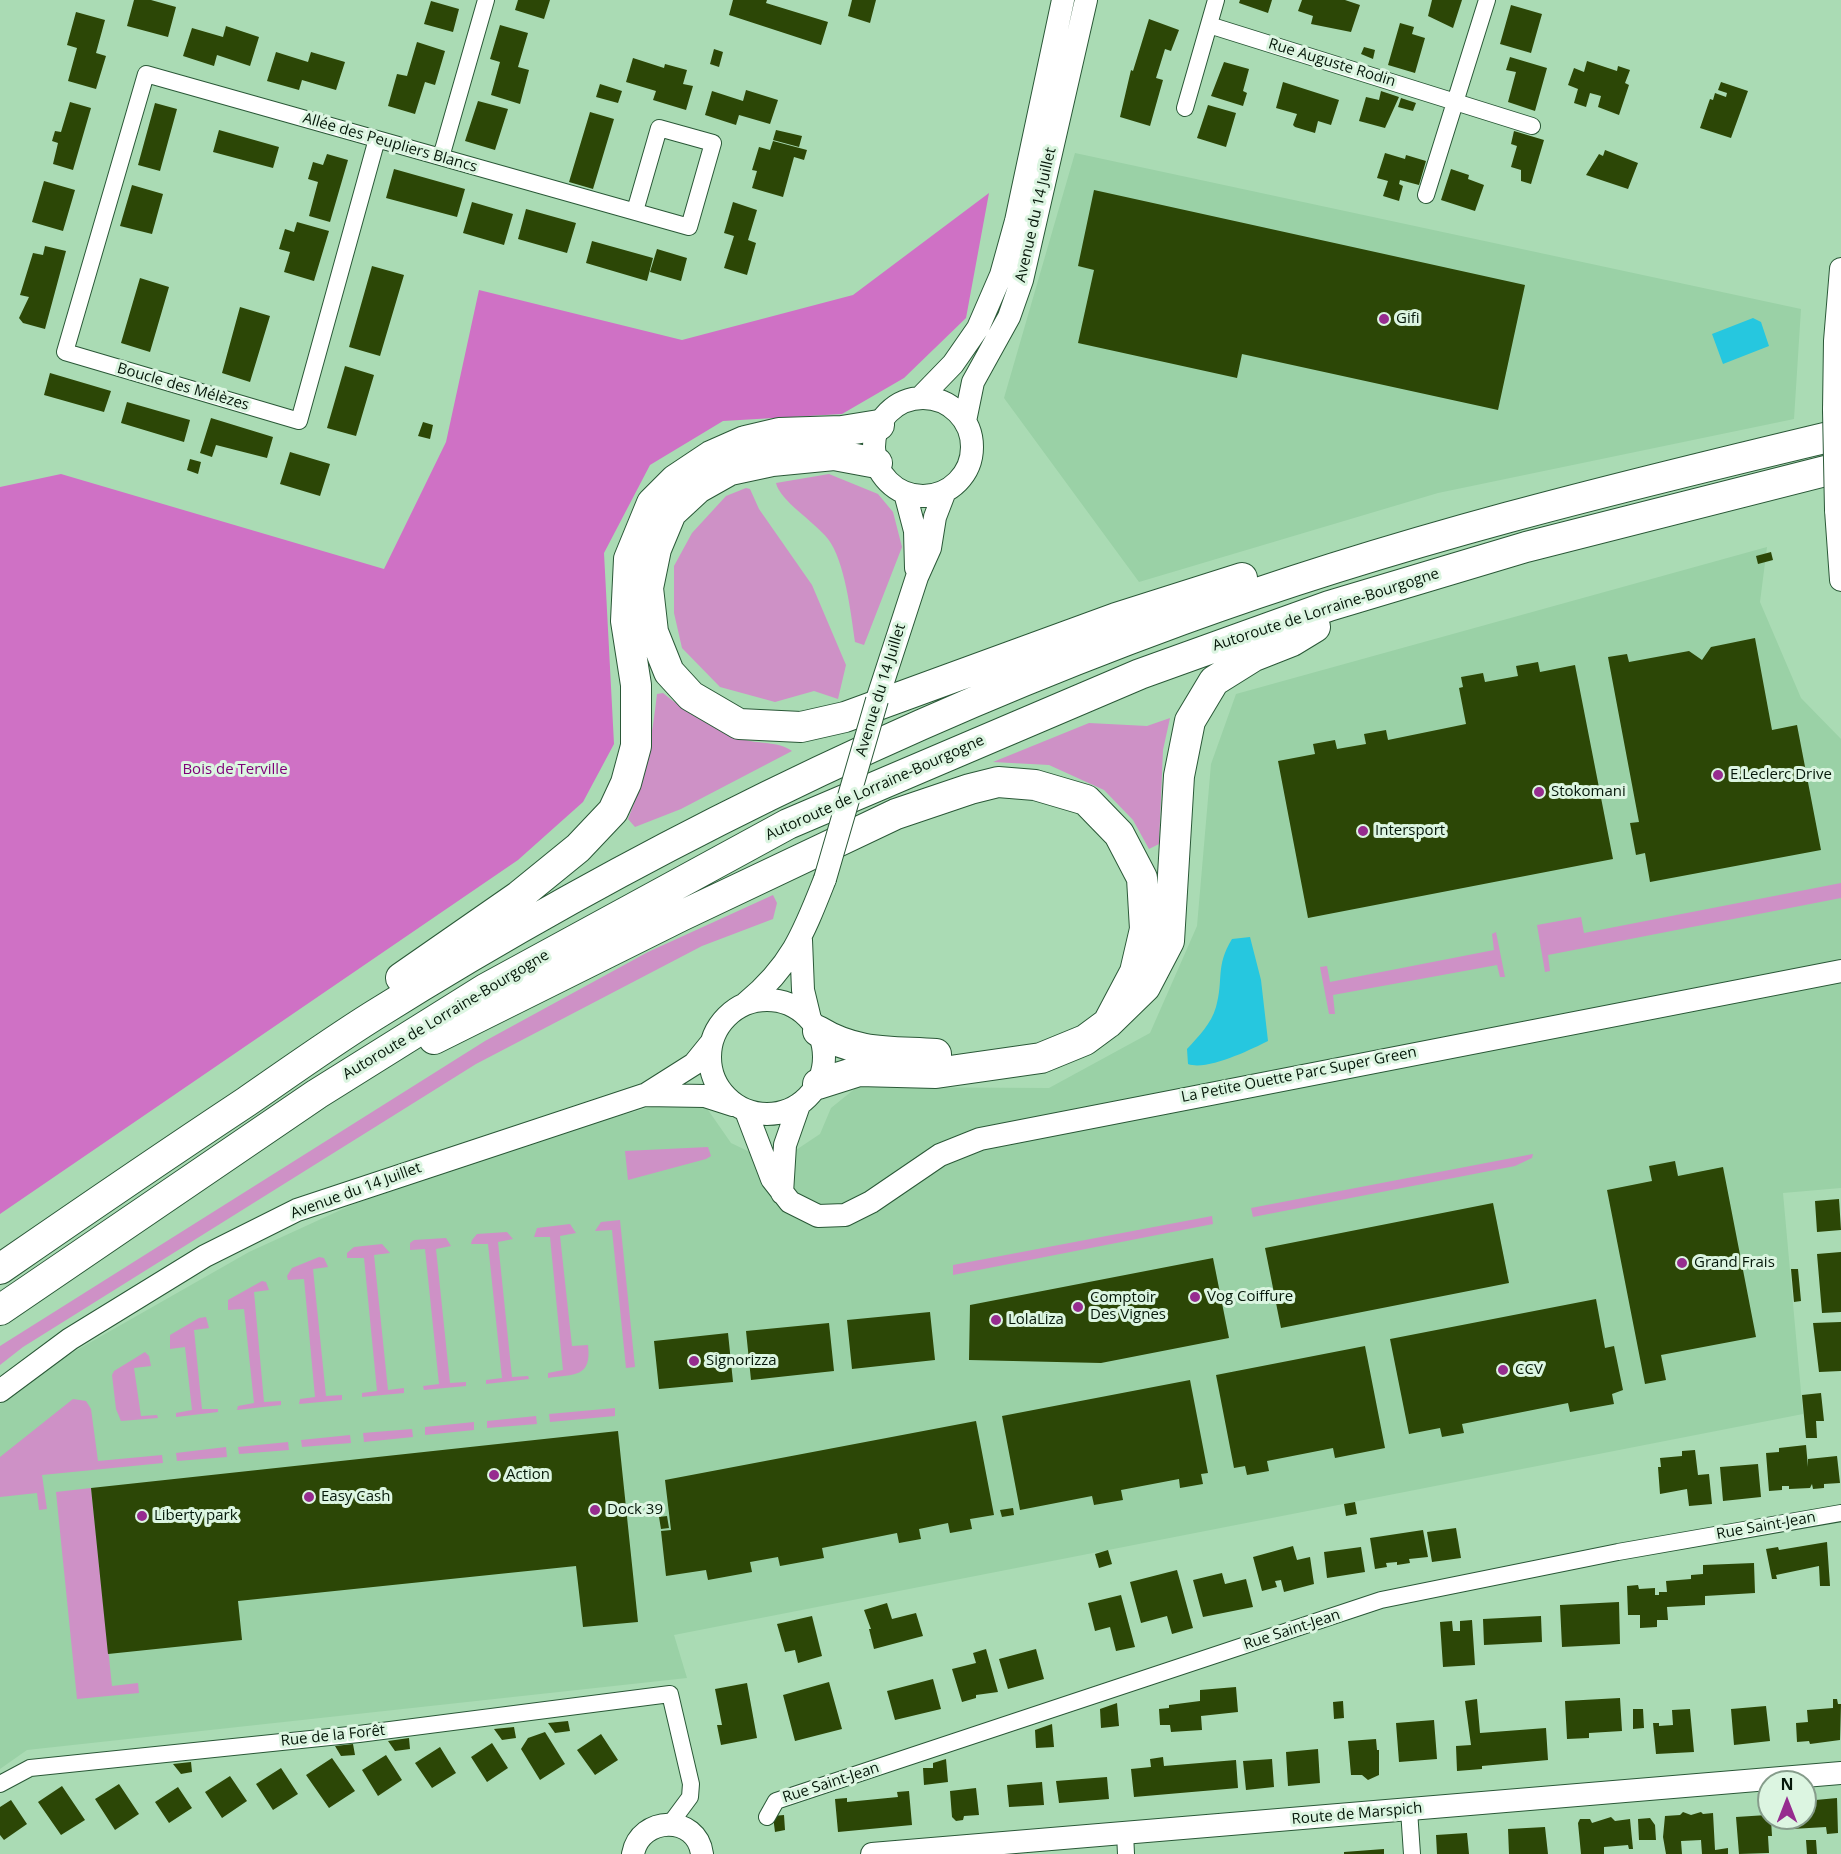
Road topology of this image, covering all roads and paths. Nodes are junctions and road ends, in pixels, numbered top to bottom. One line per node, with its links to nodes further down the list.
1 (486, 0): 12 (street)
2 (1063, 0): 16 (main road, Avenue du 14 Juillet)
3 (1086, 0): 17 (main road, Avenue du 14 Juillet)
4 (1215, 0): 6 (street)
5 (1487, 0): 8 (street)
6 (1209, 25): 8 (street, Rue Auguste Rodin); 9 (street)
7 (146, 74): 11 (street, Allée des Peupliers Blancs); 11 (street, Boucle des Mélèzes)
8 (1455, 102): 10 (street, Rue Auguste Rodin); 13 (street)
9 (1185, 108)
10 (1532, 126)
11 (377, 139): 12 (street, Allée des Peupliers Blancs)
12 (441, 157): 14 (street, Allée des Peupliers Blancs)
13 (1426, 195)
14 (634, 211): 14 (street, Allée des Peupliers Blancs)
15 (1841, 269): 18 (main road)
16 (920, 398): 17 (main road); 19 (main road)
17 (965, 421): 22 (main road)
18 (1837, 422): 24 (highway); 26 (main road, bridge)
19 (879, 425): 20 (main road); 31 (highway)
20 (877, 463): 23 (main road); 24 (highway)
21 (1841, 467): 27 (highway, Autoroute de Lorraine-Bourgogne)
22 (945, 491): 23 (main road); 25 (main road, Avenue du 14 Juillet)
23 (905, 493): 25 (main road, Avenue du 14 Juillet)
24 (1329, 569): 31 (highway)
25 (917, 577): 28 (main road, Avenue du 14 Juillet, bridge)
26 (1841, 580)
27 (1374, 591): 32 (highway); 36 (highway, Autoroute de Lorraine-Bourgogne)
28 (801, 940): 30 (main road, Avenue du 14 Juillet); 33 (main road, Avenue du 14 Juillet)
29 (1841, 971): 40 (main road, La Petite Ouette Parc Super Green)
30 (747, 1003): 33 (main road); 34 (main road)
31 (371, 1017): 41 (highway)
32 (1107, 1023): 35 (highway); 36 (highway)
33 (814, 1025): 35 (highway); 38 (main road)
34 (711, 1043): 37 (main road, Avenue du 14 Juillet); 39 (main road)
35 (992, 1065): 38 (highway)
36 (317, 1094): 42 (highway, Autoroute de Lorraine-Bourgogne)
37 (644, 1095): 39 (main road, Avenue du 14 Juillet); 43 (main road, Avenue du 14 Juillet)
38 (808, 1095): 39 (main road); 40 (main road)
39 (740, 1108): 40 (main road, La Petite Ouette Parc Super Green)
40 (782, 1193)
41 (0, 1269)
42 (0, 1310)
43 (0, 1391)
44 (1841, 1513): 48 (street, Rue Saint-Jean)
45 (1841, 1773): 47 (main road, Route de Marspich)
46 (0, 1784): 49 (street, Rue de la Forêt)
47 (1409, 1810): 50 (main road, Route de Marspich); 54 (street)
48 (767, 1817)
49 (670, 1824): 51 (main road); 52 (main road)
50 (1126, 1844): 53 (main road, Route de Marspich)
51 (633, 1854)
52 (702, 1854)
53 (873, 1854)
54 (1412, 1854)

